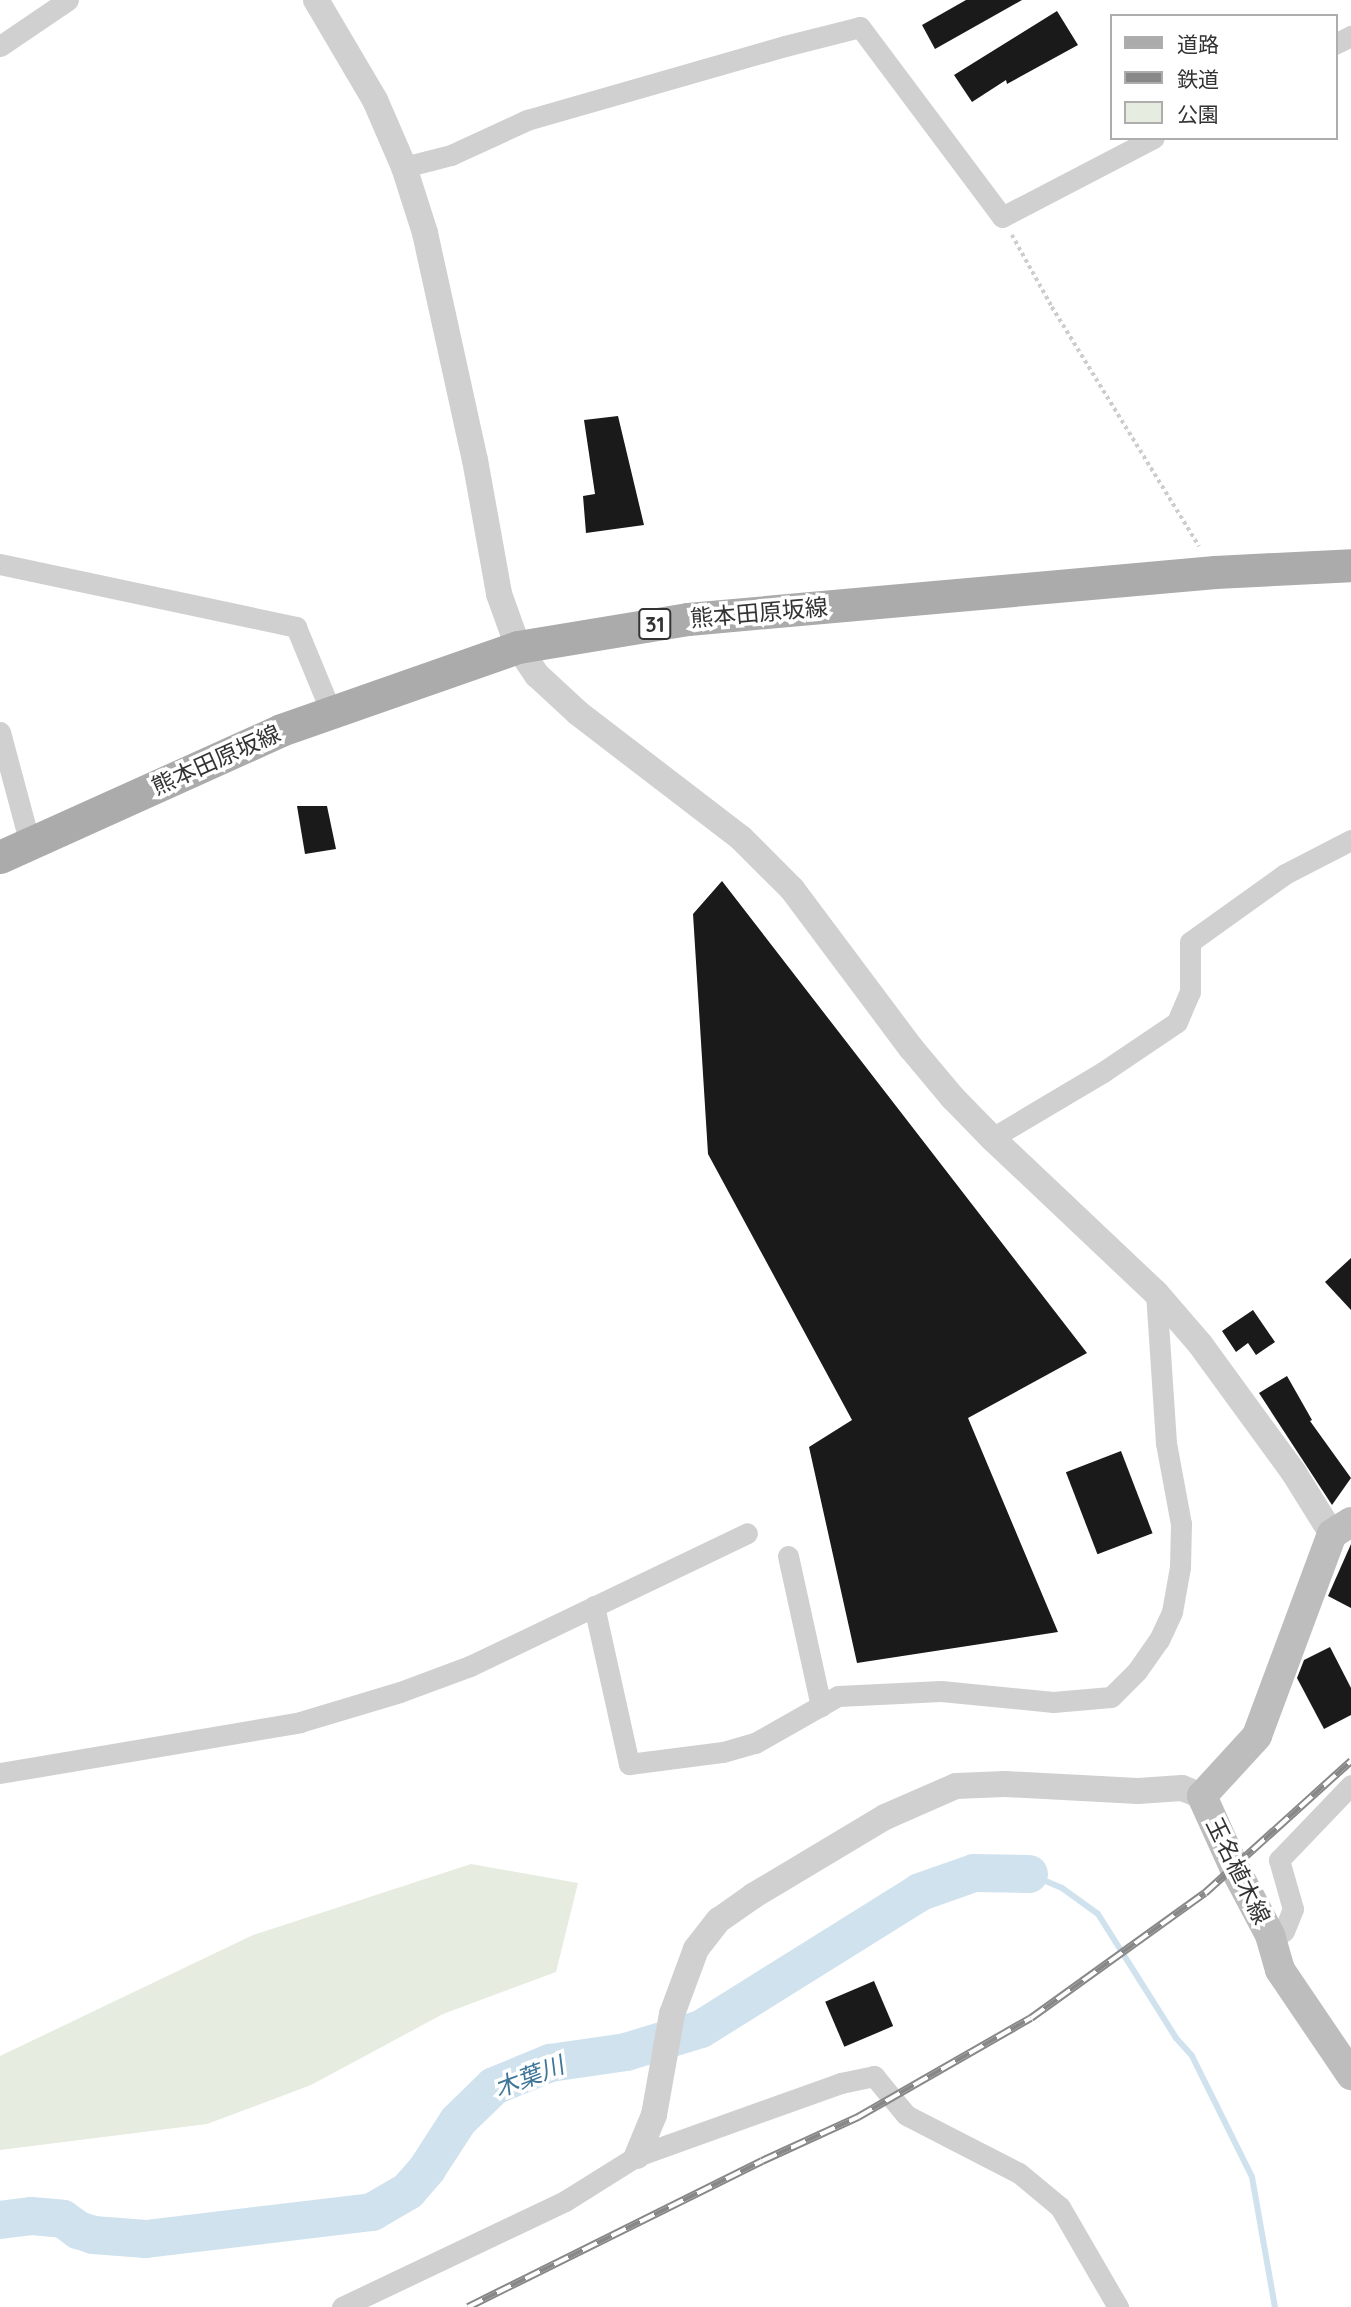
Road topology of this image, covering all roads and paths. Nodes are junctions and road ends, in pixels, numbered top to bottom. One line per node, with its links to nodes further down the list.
1 (68, 0): 3 (street)
2 (316, 0): 5 (street)
3 (0, 46)
4 (1150, 140): 6 (street)
5 (404, 167): 6 (street); 10 (street)
6 (1002, 216): 9 (path)
7 (0, 564): 11 (street)
8 (1351, 565): 9 (main road, 熊本田原坂線 / 31)
9 (1215, 572): 10 (main road, 熊本田原坂線 / 31)
10 (518, 647): 11 (main road, 熊本田原坂線 / 31); 16 (street)
11 (331, 712): 14 (main road, 熊本田原坂線 / 31)
12 (0, 732): 14 (street)
13 (1351, 840): 16 (street)
14 (30, 844): 15 (main road, 熊本田原坂線 / 31)
15 (0, 857)
16 (992, 1138): 17 (street)
17 (1156, 1293): 18 (street); 22 (street)
18 (1342, 1528): 25 (main road, 玉名植木線)
19 (747, 1533): 21 (street)
20 (788, 1556): 22 (street)
21 (594, 1606): 22 (street); 23 (street)
22 (821, 1706)
23 (0, 1773)
24 (1351, 1784): 26 (street)
25 (1202, 1796): 26 (main road, 玉名植木線); 30 (street)
26 (1271, 1939): 27 (main road, 玉名植木線)
27 (1305, 2007): 28 (street); 29 (main road, 玉名植木線)
28 (1351, 2048)
29 (1351, 2075)
30 (637, 2155): 31 (street); 32 (street)
31 (342, 2307)
32 (1118, 2307)

